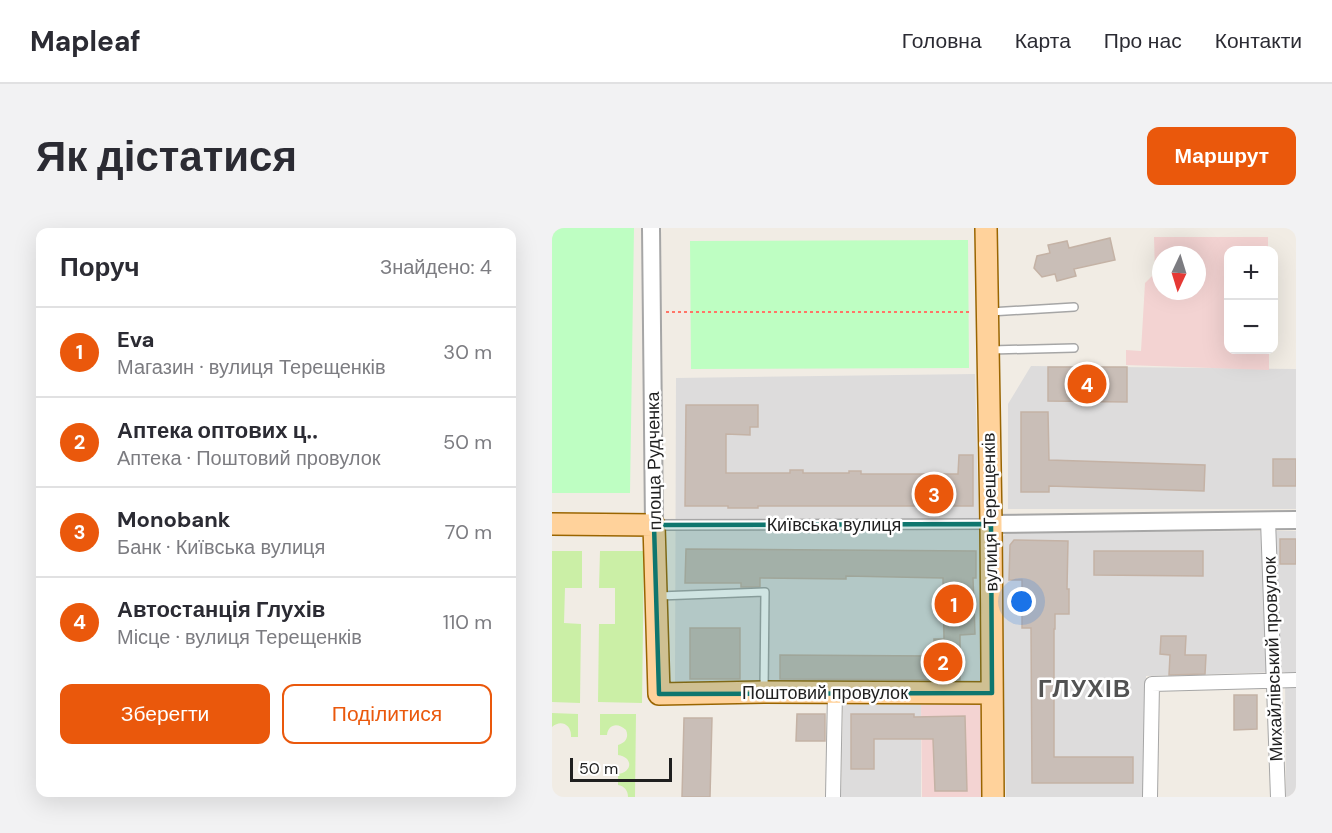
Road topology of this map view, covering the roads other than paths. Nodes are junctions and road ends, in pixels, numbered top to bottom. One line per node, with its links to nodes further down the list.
1 (651, 228): 11 (street, площа Рудченка)
2 (986, 228): 4 (main road, вулиця Терещенків)
3 (1074, 308): 4 (lane)
4 (987, 312): 6 (main road, вулиця Терещенків)
5 (1074, 348): 6 (lane)
6 (988, 350): 10 (main road, вулиця Терещенків)
7 (1268, 520): 8 (street, Київська вулиця); 10 (street, Київська вулиця); 13 (street, Михайлівський провулок)
8 (1296, 520)
9 (552, 524): 11 (main road, Київська вулиця)
10 (991, 524): 11 (street, Київська вулиця); 17 (main road, вулиця Терещенків)
11 (654, 525): 12 (main road, площа Рудченка)
12 (657, 596): 15 (lane); 18 (main road, площа Рудченка)
13 (1273, 680): 14 (street); 21 (street); 22 (street, Михайлівський провулок)
14 (1296, 680)
15 (764, 692): 16 (main road, Поштовий провулок); 18 (main road, Поштовий провулок)
16 (835, 693): 17 (main road, Поштовий провулок); 19 (street)
17 (992, 693): 20 (main road, вулиця Терещенків)
18 (659, 694)
19 (833, 797)
20 (993, 797)
21 (1150, 797)
22 (1278, 797)

